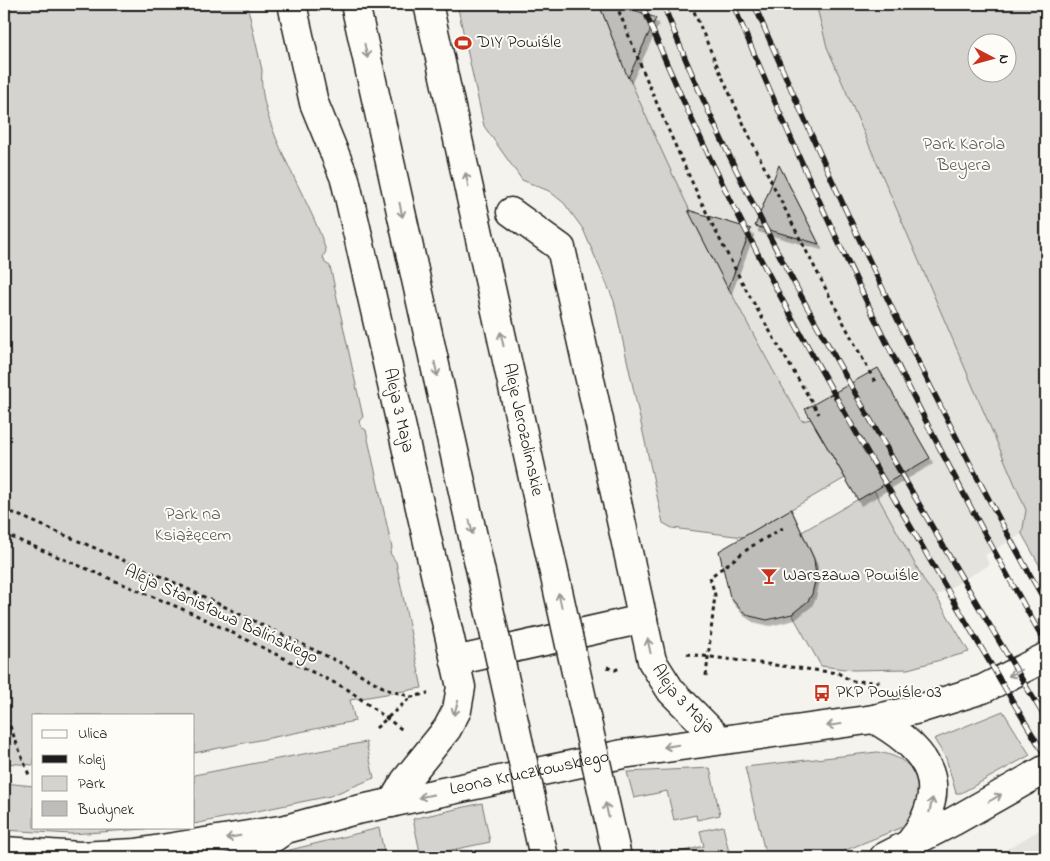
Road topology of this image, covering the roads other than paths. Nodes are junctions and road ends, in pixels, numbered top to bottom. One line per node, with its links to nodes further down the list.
1 (292, 4): 7 (main road, Aleja 3 Maja)
2 (355, 4): 16 (main road, one-way to 16, bridge)
3 (428, 4): 17 (main road, Aleje Jerozolimskie, one-way to 3, bridge)
4 (511, 212): 5 (main road, Aleja 3 Maja)
5 (643, 619): 7 (main road); 9 (main road, Aleja 3 Maja, one-way to 5)
6 (1046, 657): 8 (main road, Leona Kruczkowskiego, one-way to 8)
7 (455, 660): 11 (main road, Aleja 3 Maja, one-way to 11)
8 (874, 719): 9 (main road, Leona Kruczkowskiego, one-way to 9); 14 (main road, one-way to 8)
9 (720, 739): 11 (main road, Leona Kruczkowskiego, one-way to 11)
10 (1046, 768): 14 (main road, one-way to 10)
11 (392, 803): 12 (main road, Leona Kruczkowskiego)
12 (286, 828): 13 (main road, Leona Kruczkowskiego, one-way to 13); 15 (main road)
13 (4, 851)
14 (895, 852)
15 (246, 857)
16 (544, 857)
17 (617, 857)

